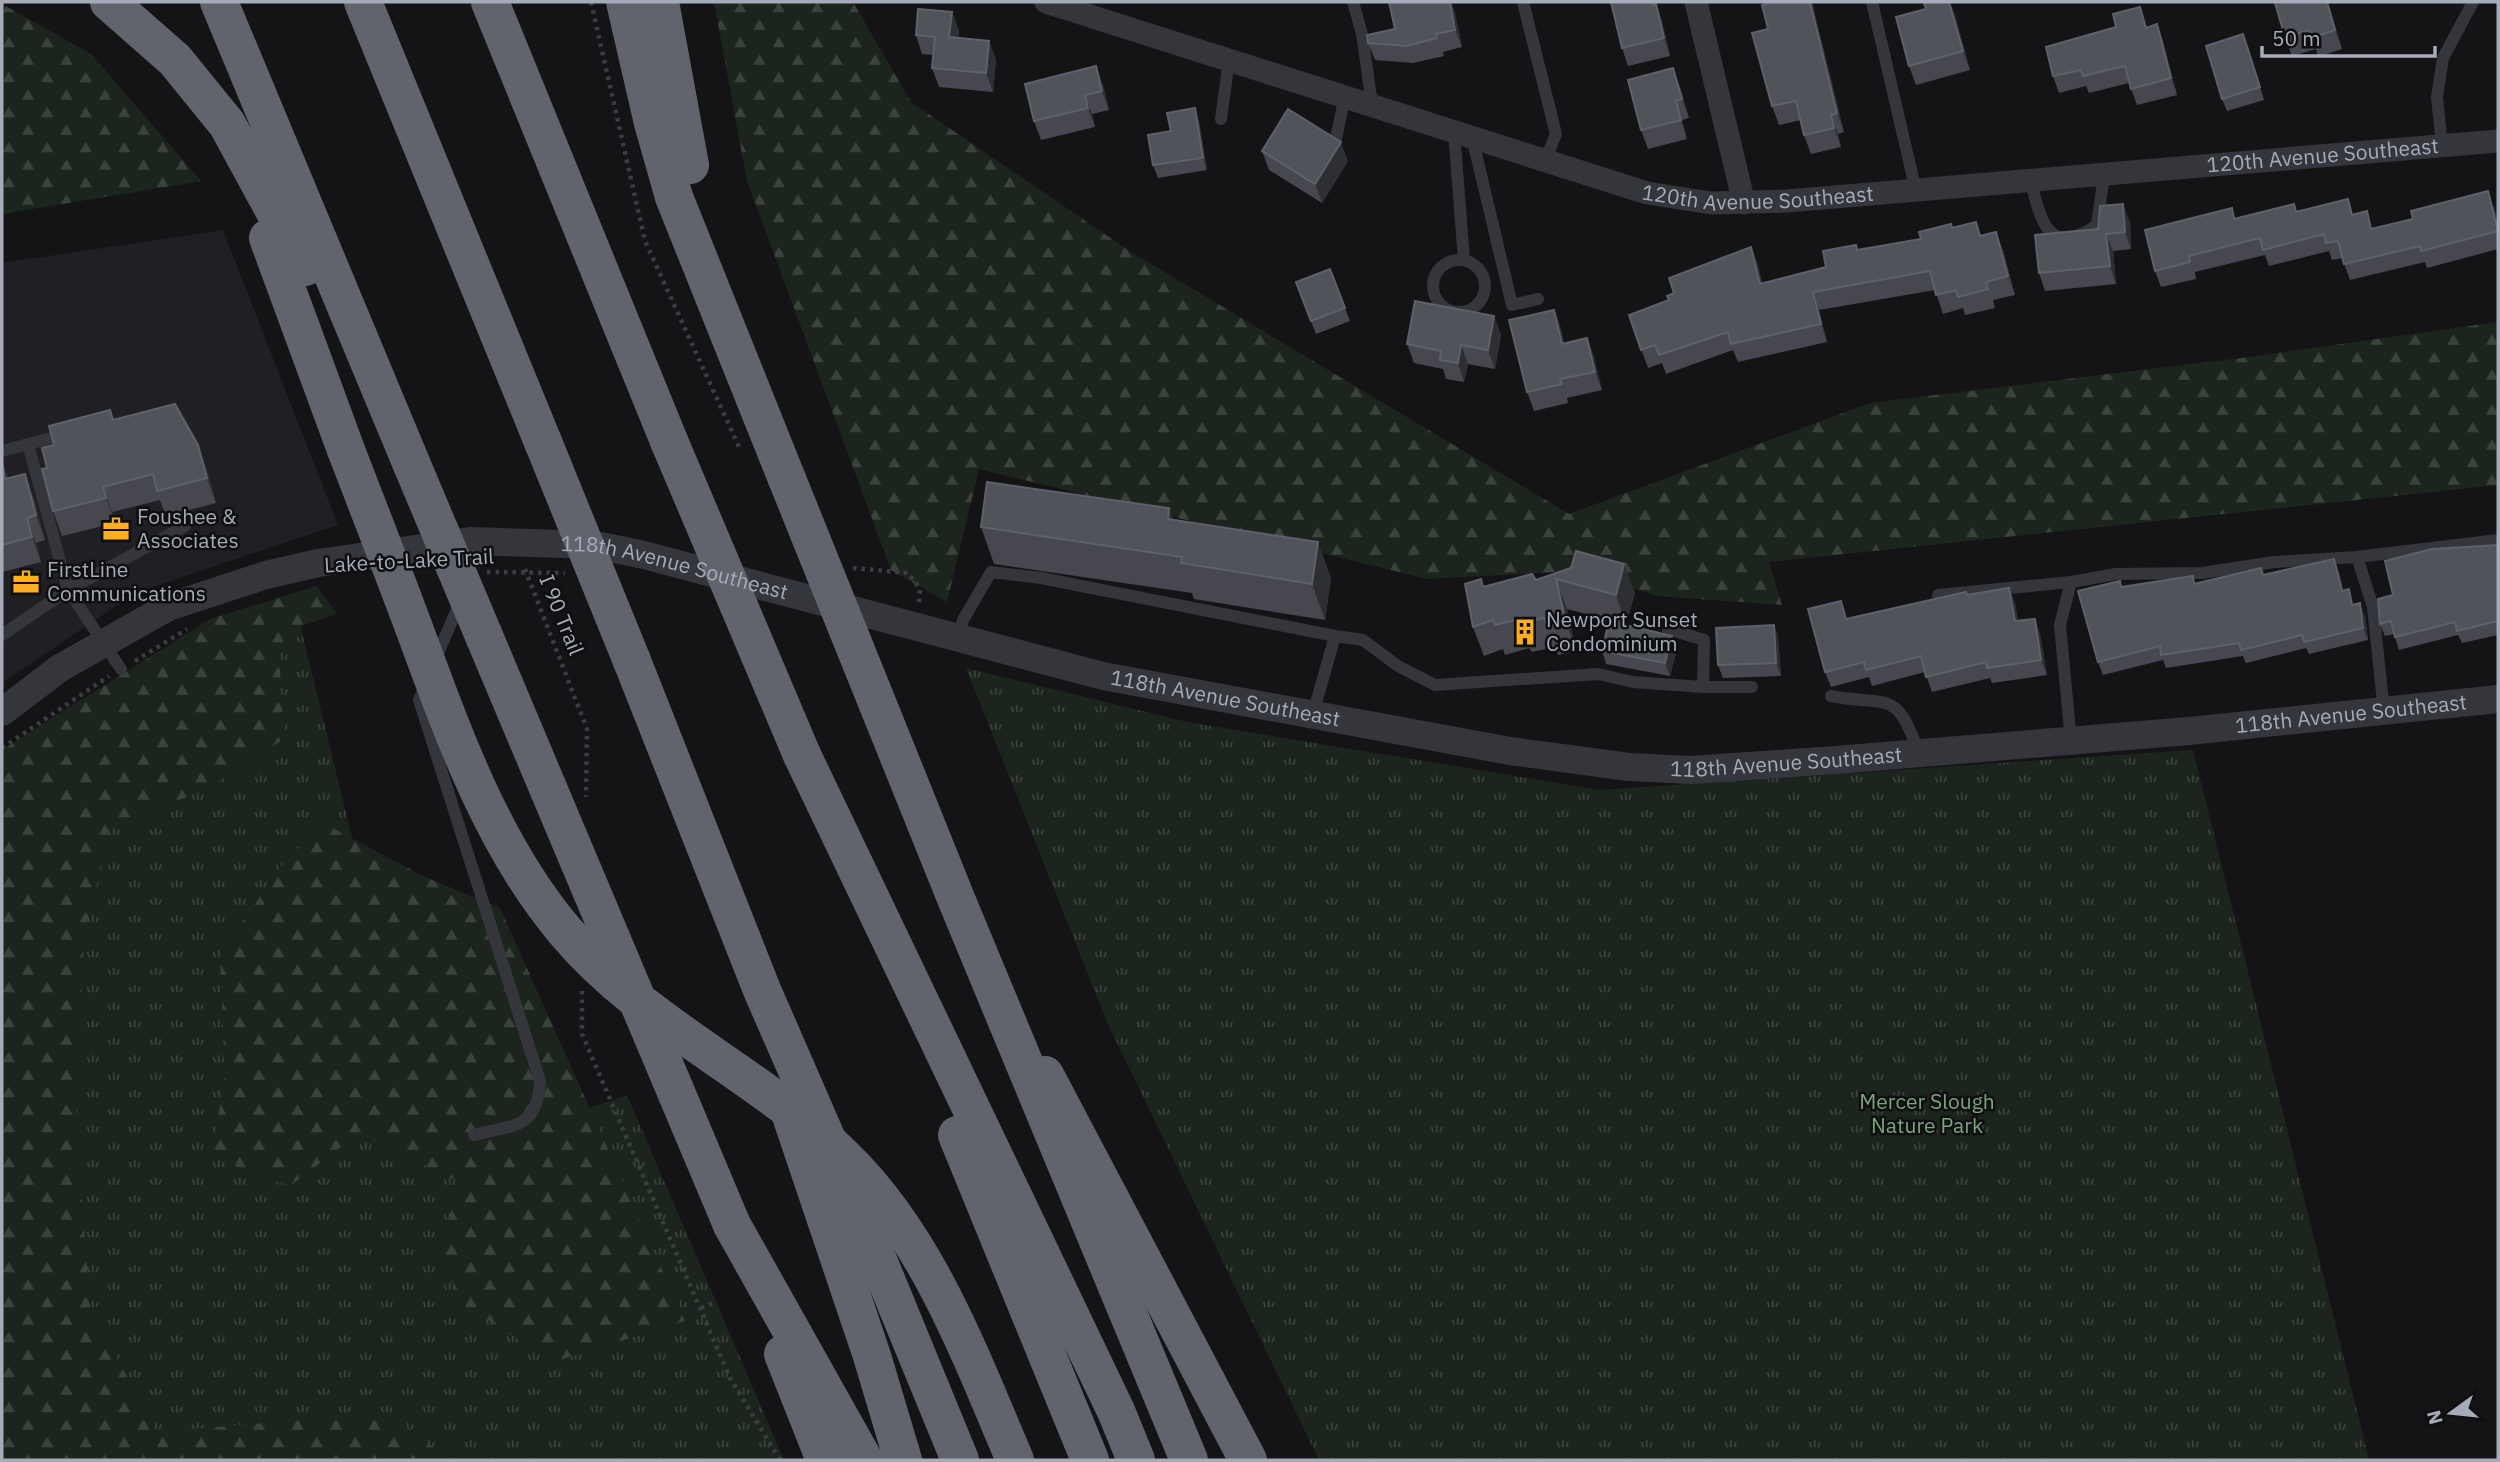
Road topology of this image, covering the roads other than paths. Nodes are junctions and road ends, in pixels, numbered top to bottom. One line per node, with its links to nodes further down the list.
1 (109, 2): 14 (highway)
2 (219, 2): 32 (highway)
3 (363, 2): 60 (highway, bridge)
4 (490, 2): 29 (highway)
5 (512, 2): 29 (highway)
6 (625, 2): 31 (highway)
7 (660, 2): 31 (highway)
8 (1046, 2): 15 (street, 120th Avenue Southeast)
9 (1353, 2): 17 (lane)
10 (1523, 2): 23 (lane)
11 (1696, 2): 27 (street)
12 (1872, 2): 26 (lane)
13 (2473, 2): 22 (lane)
14 (175, 60): 32 (highway); 67 (highway, bridge)
15 (1229, 60): 16 (street, 120th Avenue Southeast); 18 (lane)
16 (1345, 96): 17 (street, 120th Avenue Southeast); 21 (lane)
17 (1371, 103): 19 (street, 120th Avenue Southeast)
18 (1221, 119)
19 (1463, 134): 23 (street, 120th Avenue Southeast); 28 (lane); 30 (lane)
20 (2498, 141): 22 (street, 120th Avenue Southeast)
21 (1335, 143)
22 (2442, 146): 24 (street, 120th Avenue Southeast)
23 (1545, 161): 27 (street, 120th Avenue Southeast)
24 (2104, 175): 25 (street, 120th Avenue Southeast); 25 (lane)
25 (2031, 181): 26 (street, 120th Avenue Southeast)
26 (1916, 191): 27 (street, 120th Avenue Southeast)
27 (1744, 202)
28 (1464, 260): 28 (lane)
29 (608, 296): 58 (highway, bridge)
30 (1538, 299)
31 (752, 393): 59 (highway, bridge)
32 (388, 413): 62 (highway, bridge)
33 (79, 431): 34 (lane)
34 (28, 444): 35 (lane); 41 (lane)
35 (2, 451)
36 (185, 526): 41 (lane)
37 (2498, 540): 38 (lane)
38 (2357, 556): 40 (lane); 54 (lane)
39 (472, 573): 61 (lane)
40 (2071, 582): 42 (lane); 56 (lane)
41 (68, 590): 44 (lane); 47 (lane)
42 (1938, 595)
43 (1668, 629): 49 (lane)
44 (2, 635)
45 (1335, 636): 46 (lane); 49 (lane); 55 (lane)
46 (958, 638): 47 (street, 118th Avenue Southeast); 55 (street, 118th Avenue Southeast)
47 (104, 641): 48 (lane); 53 (street, 118th Avenue Southeast)
48 (121, 669)
49 (1703, 687): 50 (lane)
50 (1752, 687)
51 (1831, 696): 57 (lane)
52 (2498, 699): 54 (street, 118th Avenue Southeast)
53 (2, 712)
54 (2384, 712): 56 (street, 118th Avenue Southeast)
55 (1312, 715): 57 (street, 118th Avenue Southeast)
56 (2071, 741): 57 (street, 118th Avenue Southeast)
57 (1919, 754)
58 (802, 755): 68 (highway); 69 (highway)
59 (957, 901): 70 (highway, bridge); 71 (highway, bridge)
60 (762, 990): 65 (highway, bridge); 66 (highway, bridge)
61 (474, 1135)
62 (732, 1225): 63 (highway); 64 (highway)
63 (825, 1460)
64 (864, 1460)
65 (903, 1460)
66 (960, 1460)
67 (1015, 1460)
68 (1090, 1460)
69 (1136, 1460)
70 (1189, 1460)
71 (1248, 1460)

